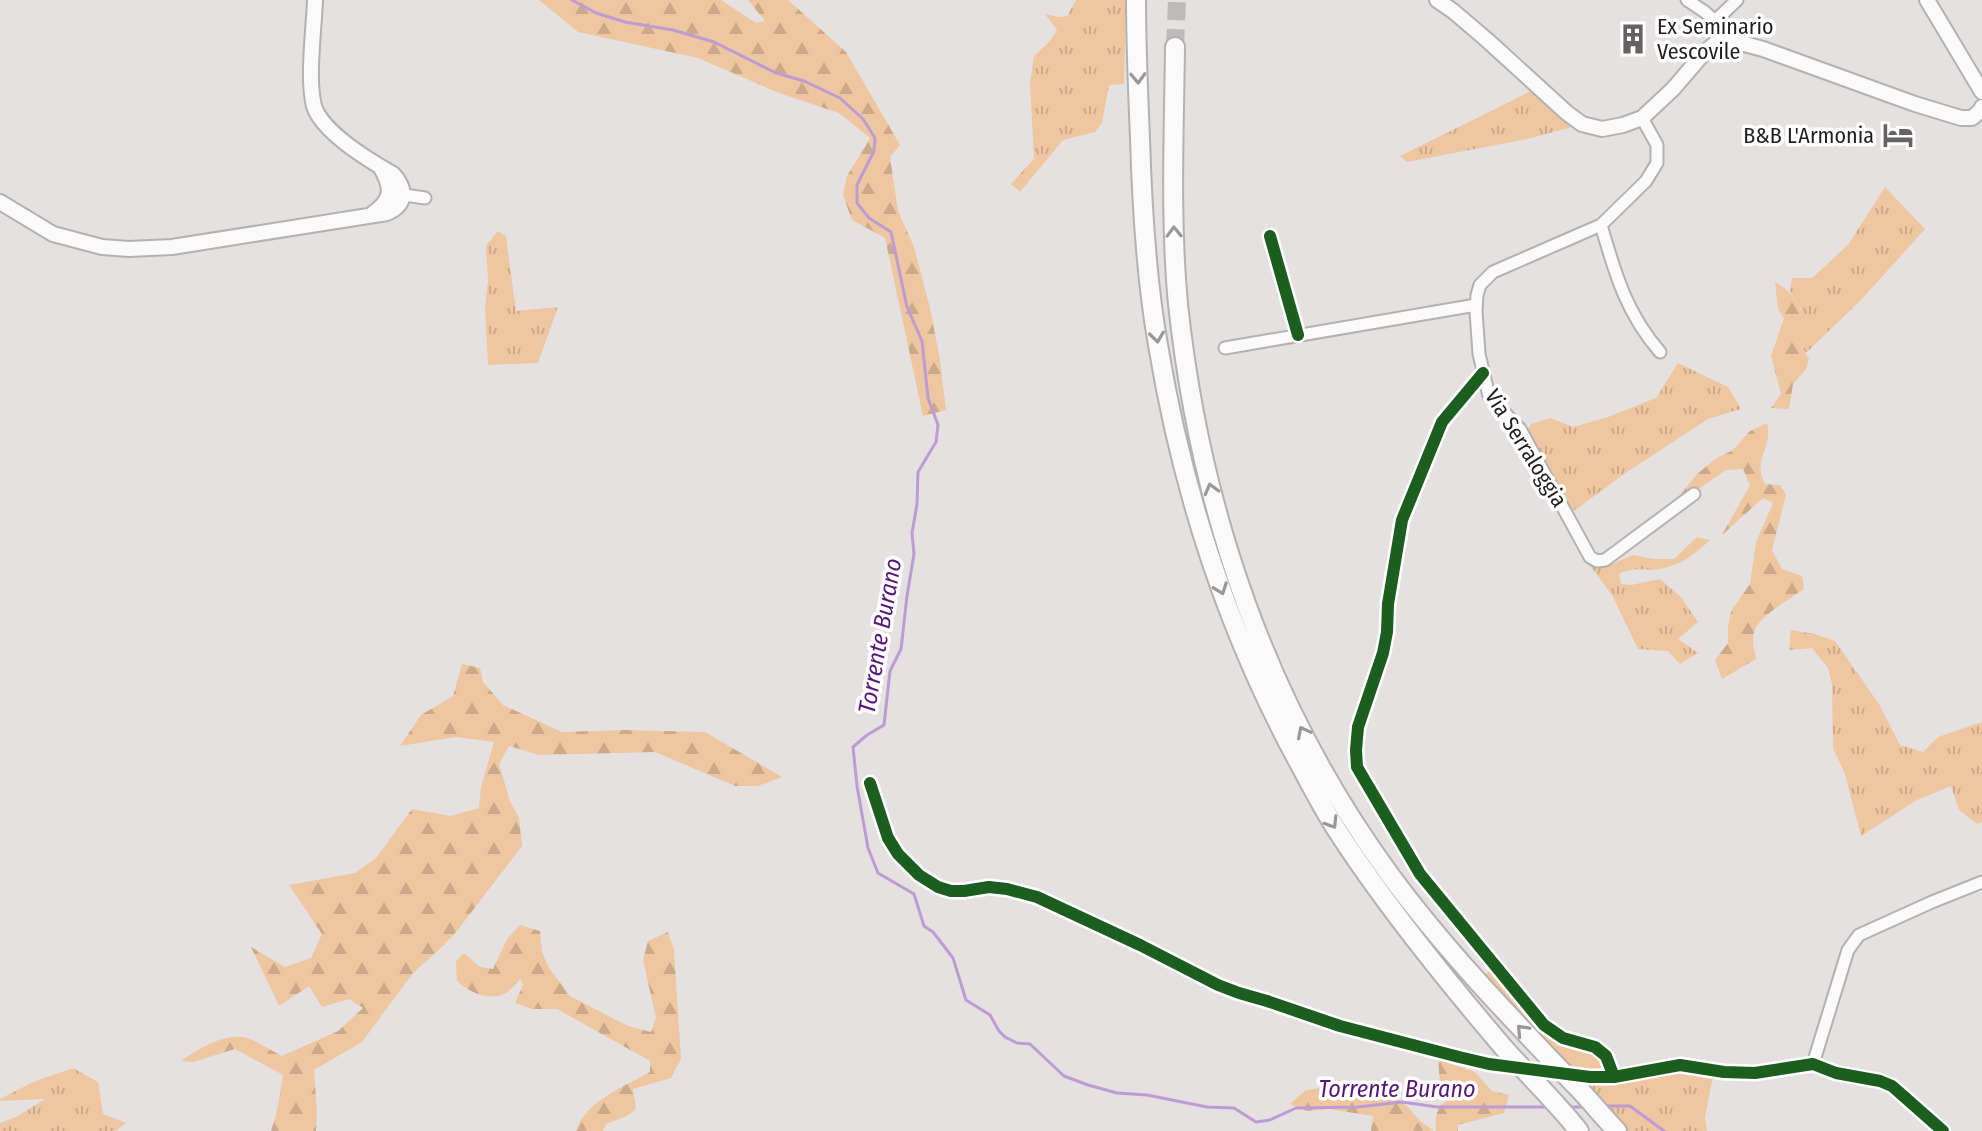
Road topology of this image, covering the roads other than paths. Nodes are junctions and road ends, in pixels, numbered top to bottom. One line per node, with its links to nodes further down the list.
1 (315, 0): 13 (main road)
2 (1136, 0): 31 (highway, one-way to 31)
3 (1437, 0): 12 (main road)
4 (1687, 0): 7 (street)
5 (1737, 0): 7 (street)
6 (1927, 0): 10 (main road)
7 (1715, 21): 8 (street)
8 (1718, 41): 11 (main road); 12 (main road)
9 (1175, 47): 29 (highway, one-way to 9)
10 (1982, 92)
11 (1982, 107)
12 (1642, 118): 16 (street)
13 (396, 194): 14 (street); 15 (main road)
14 (425, 198)
15 (0, 202)
16 (1601, 225): 18 (street); 21 (street)
17 (1270, 236): 19 (street)
18 (1476, 305): 19 (street); 22 (street, Via Serraloggia)
19 (1298, 335): 20 (street)
20 (1225, 348)
21 (1660, 352)
22 (1483, 373): 23 (street, Via Serraloggia); 28 (street)
23 (1694, 494)
24 (870, 783): 26 (street)
25 (1982, 882): 27 (street)
26 (1489, 1064)
27 (1813, 1064): 28 (street); 32 (street)
28 (1614, 1077): 29 (street)
29 (1573, 1080): 30 (highway)
30 (1614, 1128)
31 (1578, 1129)
32 (1943, 1131)

